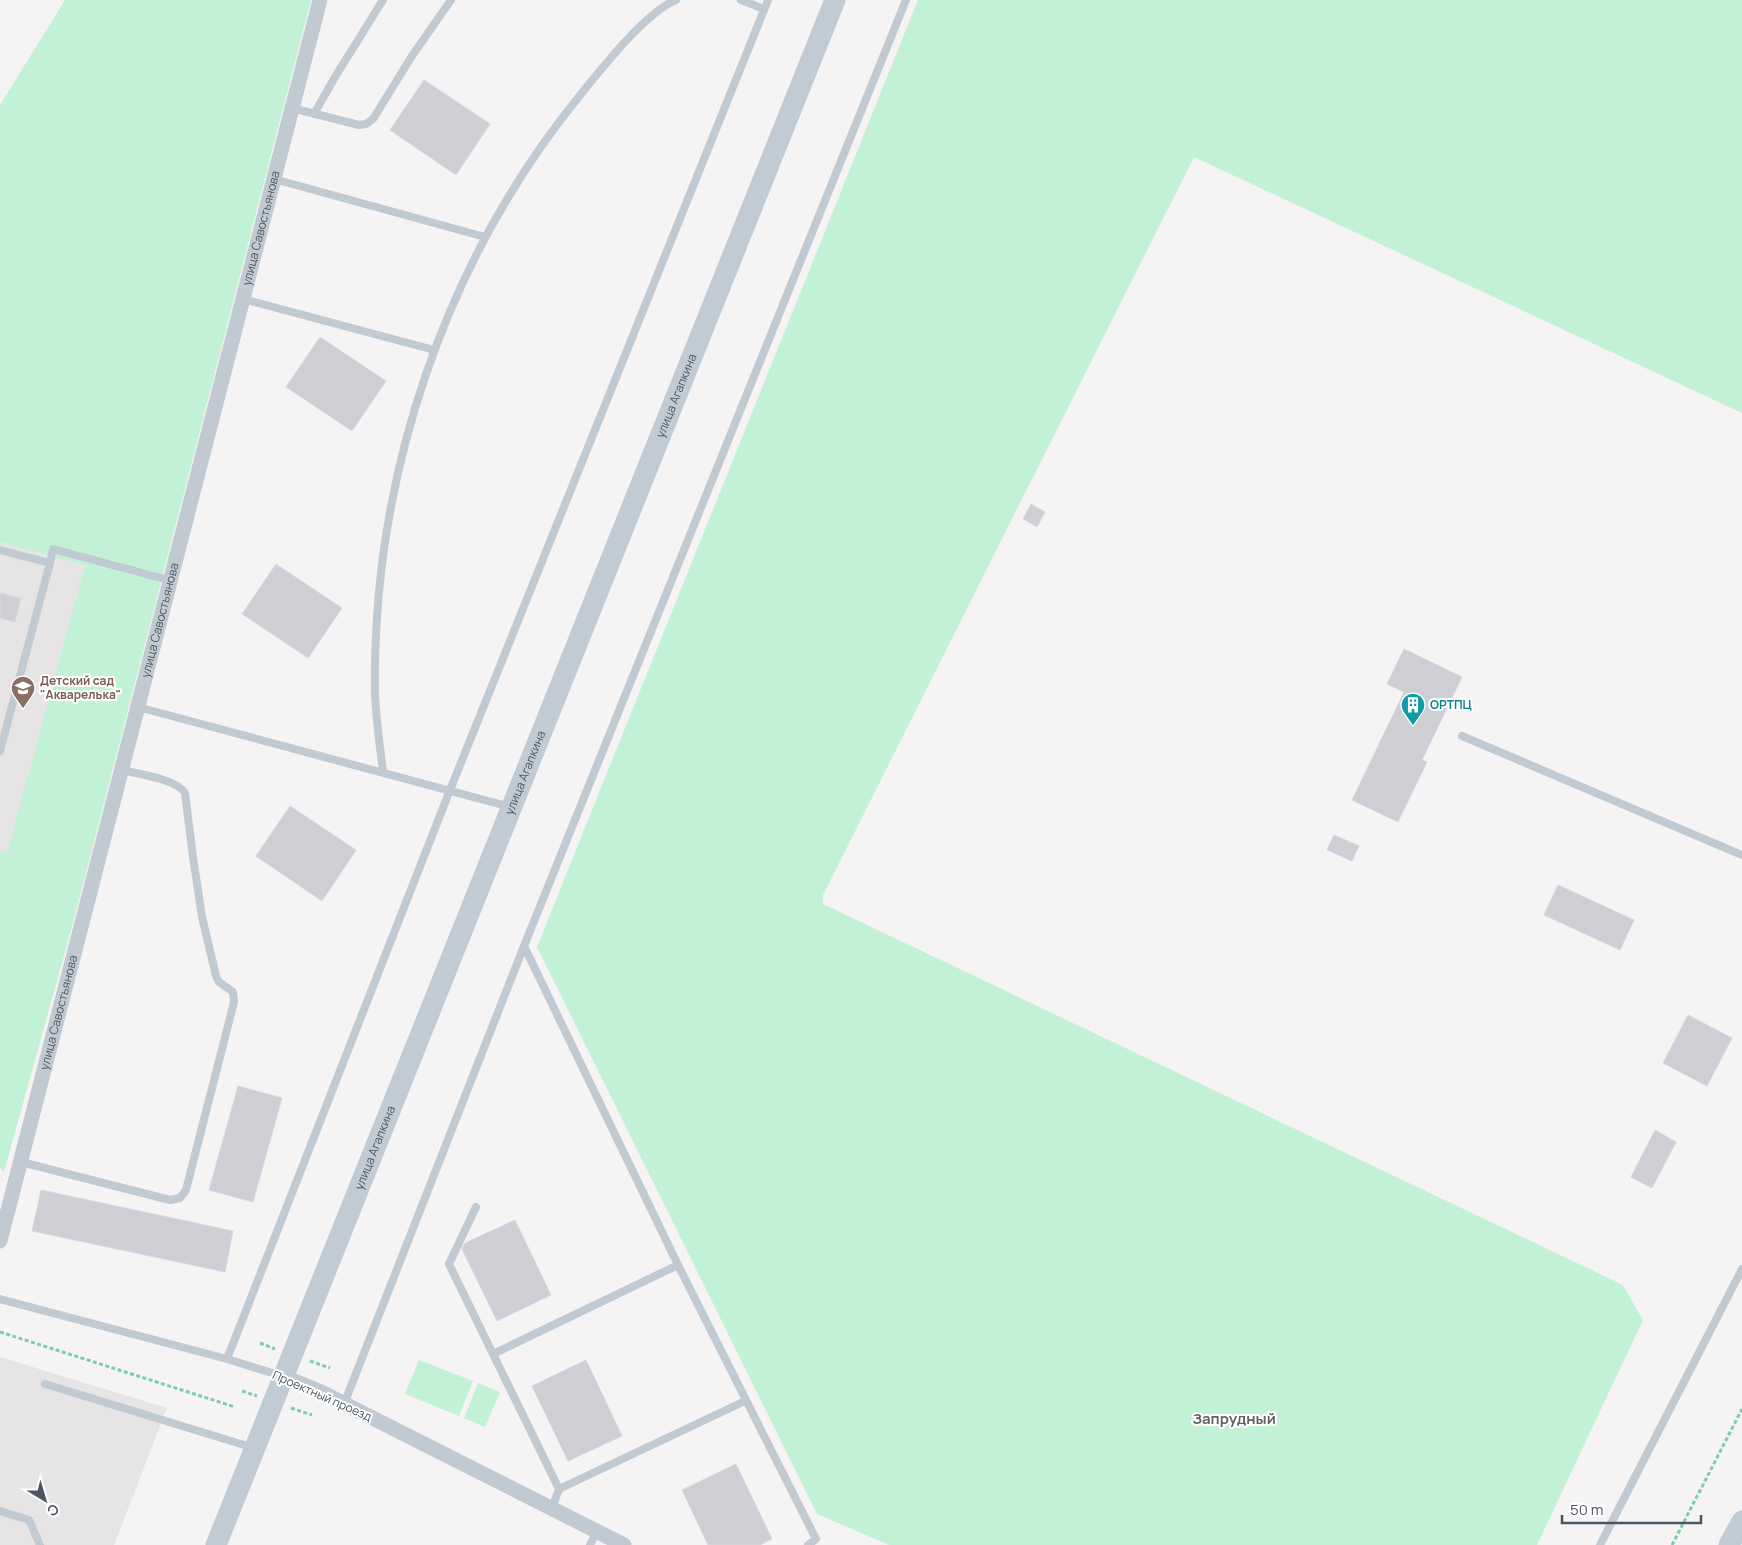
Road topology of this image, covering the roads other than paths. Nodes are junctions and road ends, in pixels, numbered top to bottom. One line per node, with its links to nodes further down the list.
1 (320, 0): 10 (street, улица Савостьянова)
2 (383, 0): 11 (lane)
3 (451, 0): 11 (lane)
4 (676, 0): 13 (lane)
5 (741, 0): 9 (lane)
6 (768, 0): 9 (lane)
7 (835, 0): 25 (main road, улица Агапкина)
8 (906, 0): 27 (lane)
9 (764, 9): 24 (lane)
10 (292, 108): 11 (lane); 12 (street, улица Савостьянова)
11 (314, 114)
12 (274, 179): 13 (lane); 14 (street, улица Савостьянова)
13 (485, 237): 15 (lane)
14 (243, 299): 15 (lane); 18 (street, улица Савостьянова)
15 (434, 350): 23 (lane)
16 (0, 550): 17 (lane)
17 (50, 564): 18 (lane); 21 (lane)
18 (172, 581): 19 (street, улица Савостьянова)
19 (138, 707): 22 (street, улица Савостьянова); 23 (lane)
20 (1462, 736): 26 (lane)
21 (0, 751)
22 (122, 770): 28 (street, улица Савостьянова); 28 (lane)
23 (383, 772): 24 (lane)
24 (450, 790): 25 (lane); 35 (lane)
25 (511, 807): 36 (main road, улица Агапкина)
26 (1742, 855)
27 (524, 946): 31 (lane); 39 (lane)
28 (21, 1162): 30 (street, улица Савостьянова)
29 (476, 1206): 34 (lane)
30 (0, 1241)
31 (678, 1265): 34 (lane); 38 (lane)
32 (1742, 1269): 50 (lane)
33 (0, 1299): 35 (lane, Проектный проезд)
34 (493, 1354): 41 (lane)
35 (227, 1359): 36 (lane, Проектный проезд)
36 (282, 1376): 39 (street, Проектный проезд); 40 (main road, улица Агапкина)
37 (45, 1384): 40 (lane)
38 (745, 1401): 41 (lane); 49 (lane)
39 (344, 1404): 42 (street, Проектный проезд)
40 (254, 1448): 47 (main road, улица Агапкина)
41 (559, 1489): 42 (lane)
42 (552, 1508): 45 (street, Проектный проезд)
43 (0, 1511): 46 (lane)
44 (1742, 1521): 51 (main road)
45 (594, 1538): 48 (street, Проектный проезд)
46 (40, 1545)
47 (216, 1545)
48 (624, 1545)
49 (808, 1545)
50 (1600, 1545)
51 (1729, 1545)

